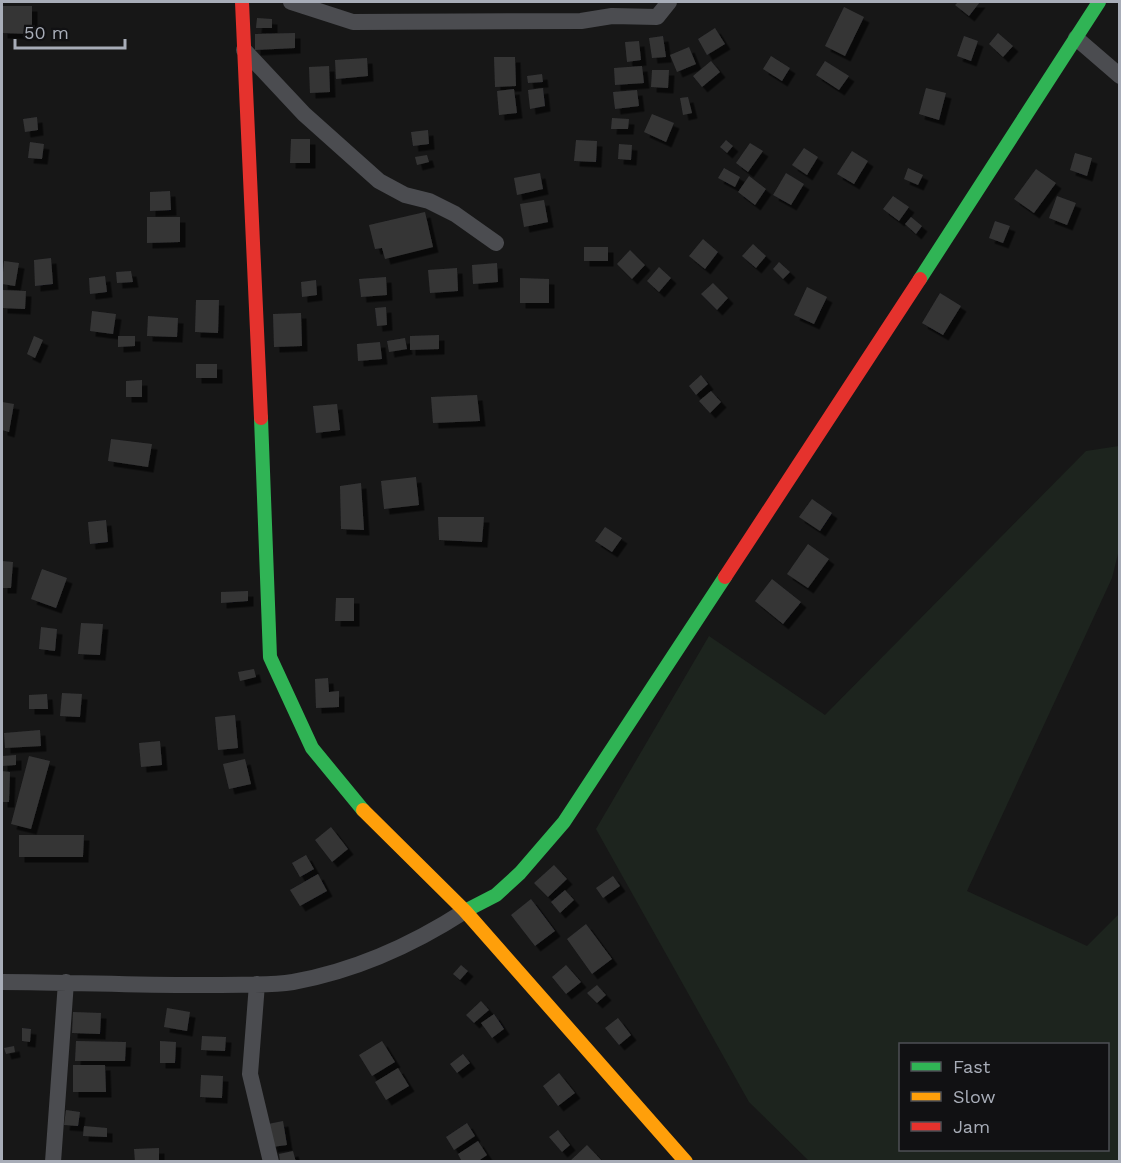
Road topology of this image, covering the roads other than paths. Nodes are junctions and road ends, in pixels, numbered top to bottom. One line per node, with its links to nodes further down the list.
1 (242, 2): 6 (street)
2 (291, 2): 3 (street)
3 (669, 2)
4 (1099, 2): 5 (street)
5 (1076, 38): 7 (street); 9 (street)
6 (244, 50): 8 (street); 9 (street)
7 (1119, 76)
8 (496, 243)
9 (465, 911): 12 (street); 15 (street)
10 (2, 982): 11 (street)
11 (66, 982): 12 (street); 13 (street)
12 (257, 984): 14 (street)
13 (53, 1161)
14 (271, 1161)
15 (686, 1161)

